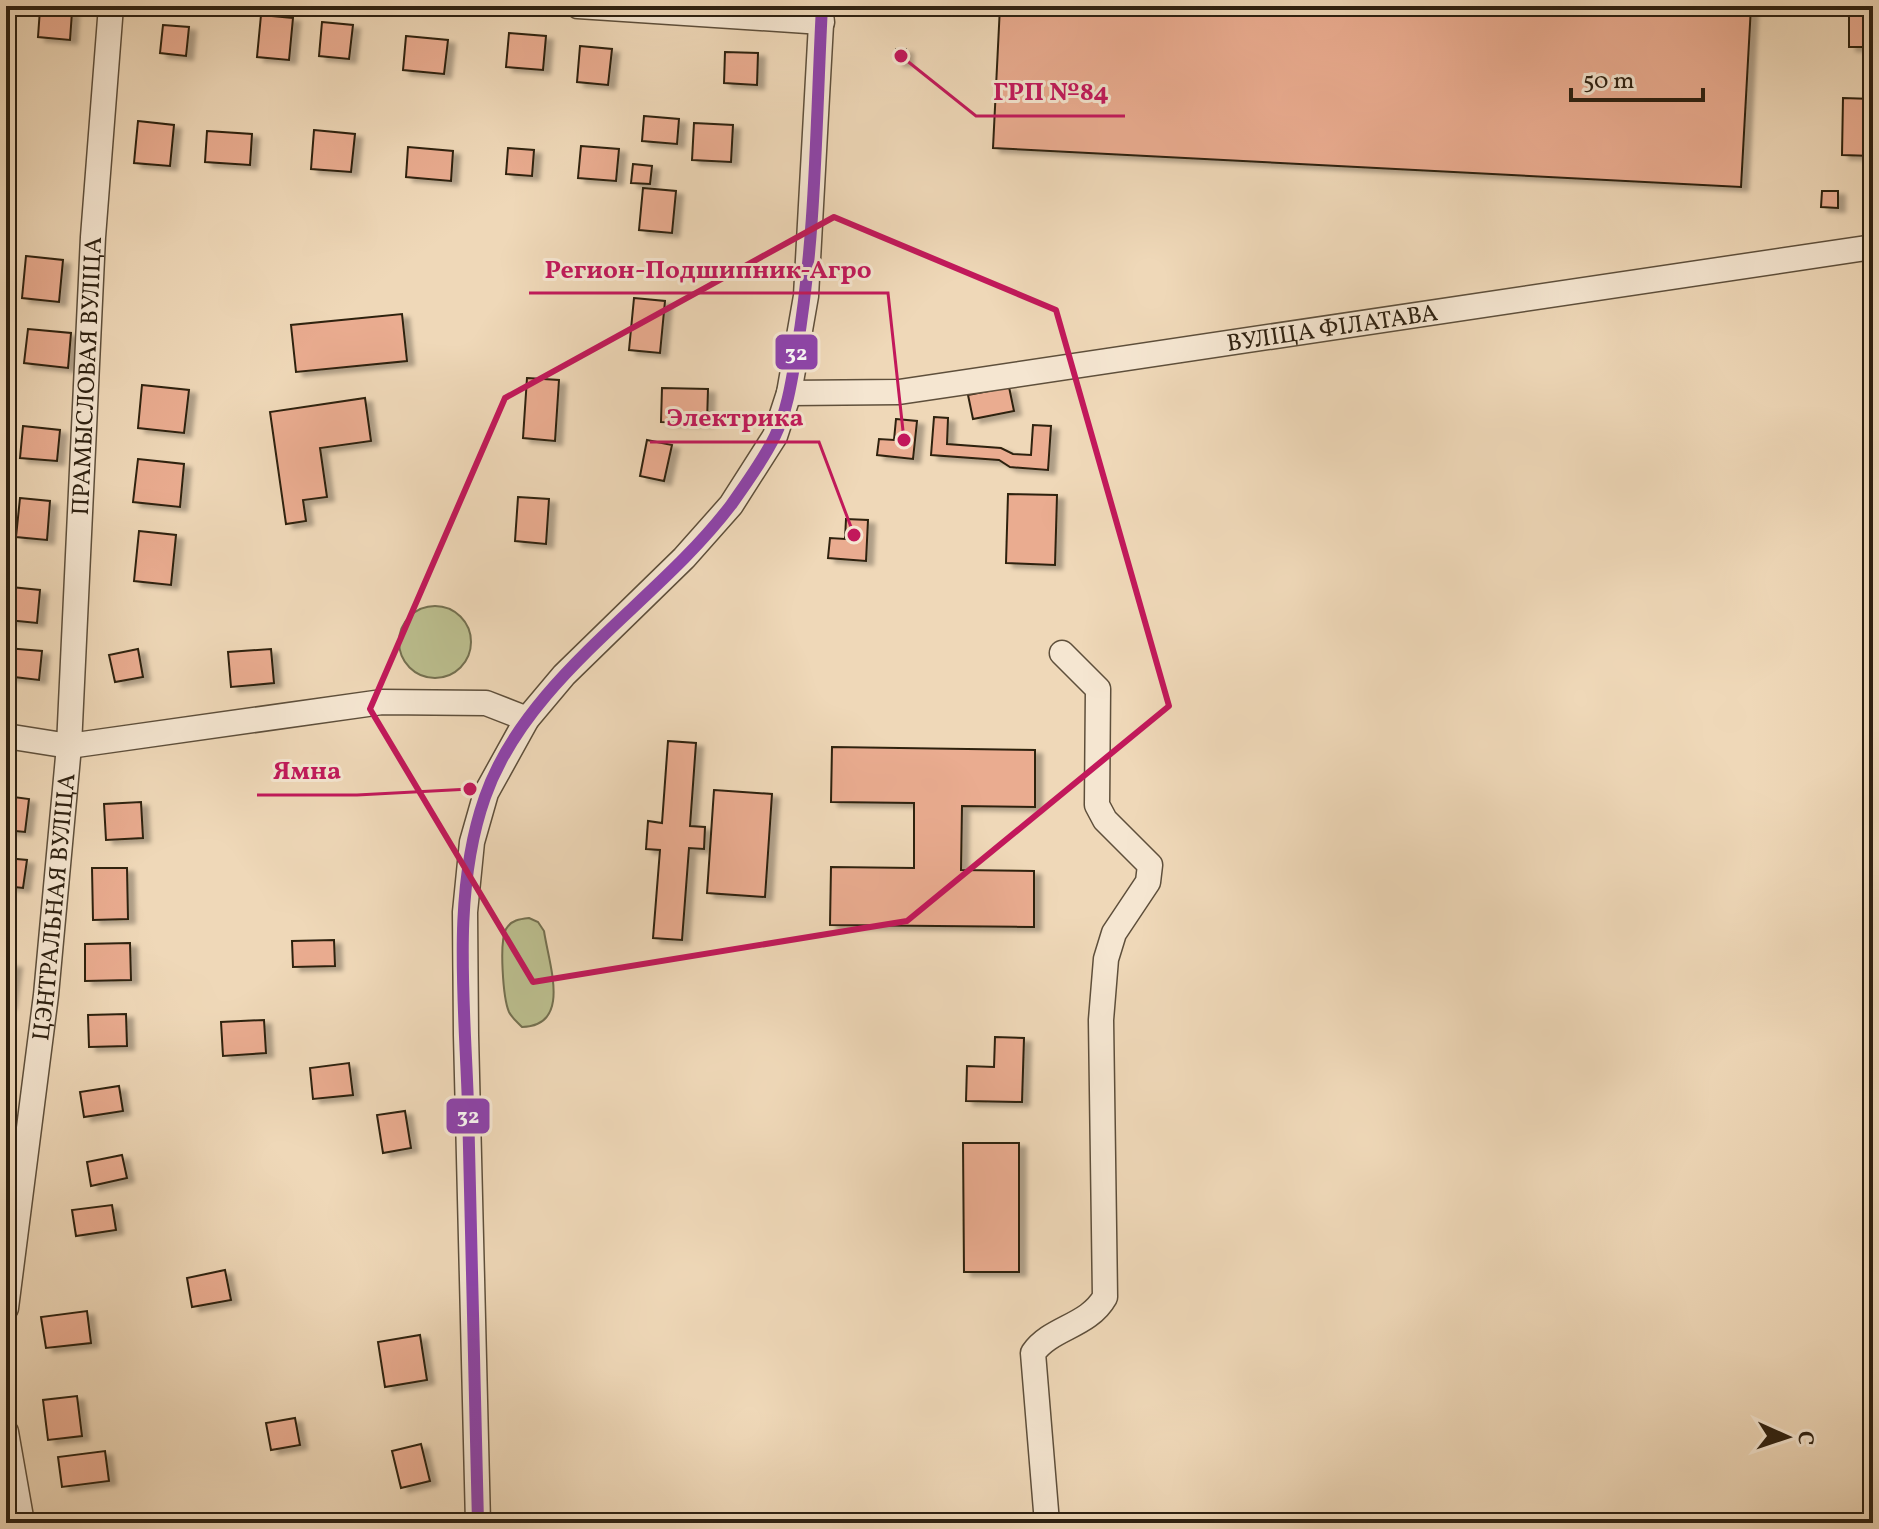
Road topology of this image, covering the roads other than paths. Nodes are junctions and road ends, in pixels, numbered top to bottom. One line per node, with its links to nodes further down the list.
1 (111, 6): 9 (street, ПРАМЫСЛОВАЯ ВУЛІЦА)
2 (578, 6): 3 (street)
3 (822, 14): 5 (street)
4 (1873, 247): 5 (street, ВУЛІЦА ФІЛАТАВА)
5 (789, 393): 7 (street)
6 (1062, 653): 14 (street)
7 (527, 719): 9 (street); 13 (street)
8 (6, 736): 9 (street)
9 (69, 746): 10 (street, ЦЭНТРАЛЬНАЯ ВУЛІЦА)
10 (6, 1308)
11 (6, 1432): 12 (street)
12 (22, 1523)
13 (478, 1523)
14 (1047, 1523)

